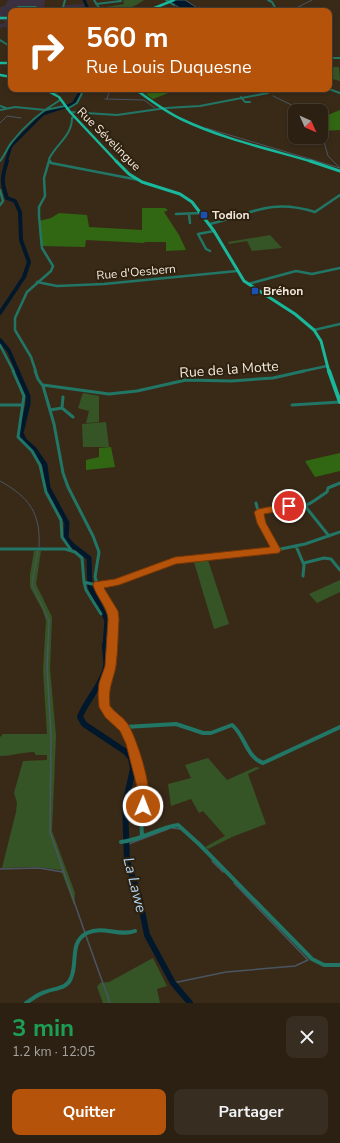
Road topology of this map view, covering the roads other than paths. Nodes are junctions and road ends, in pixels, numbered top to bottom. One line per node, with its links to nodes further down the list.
1 (94, 0): 6 (street)
2 (120, 0): 6 (street)
3 (166, 0): 7 (street)
4 (174, 0): 11 (main road)
5 (268, 0): 12 (street)
6 (96, 4): 10 (street)
7 (174, 5)
8 (18, 7): 9 (street)
9 (36, 8)
10 (99, 8)
11 (155, 8)
12 (275, 8)
13 (50, 92): 18 (main road, Rue Sévelingue)
14 (57, 92): 18 (street)
15 (82, 92): 23 (street)
16 (139, 92): 31 (main road)
17 (265, 92): 19 (street)
18 (54, 94): 20 (main road, Rue Sévelingue)
19 (241, 97): 21 (street); 27 (street)
20 (60, 100): 23 (main road, Rue Sévelingue); 26 (street)
21 (250, 102)
22 (0, 106): 24 (street)
23 (66, 107): 26 (street); 27 (main road, Rue Sévelingue)
24 (6, 108): 25 (street); 26 (street)
25 (0, 110)
26 (45, 110): 29 (street)
27 (70, 112): 28 (main road, Rue Sévelingue)
28 (74, 117): 30 (street); 32 (main road, Rue Sévelingue)
29 (0, 161)
30 (49, 161): 32 (street); 45 (street)
31 (340, 171)
32 (139, 180): 36 (main road, Rue Sévelingue)
33 (0, 190): 35 (street)
34 (340, 195): 40 (street)
35 (0, 205)
36 (201, 213): 38 (street); 40 (main road, Rue Sévelingue)
37 (176, 214): 38 (street)
38 (189, 214): 39 (street)
39 (190, 223)
40 (210, 224): 41 (main road, Rue Sévelingue)
41 (214, 231): 42 (street); 44 (main road, Rue Sévelingue)
42 (210, 251)
43 (340, 268): 46 (street)
44 (238, 271): 45 (street, Rue d'Oesbern); 46 (main road, Rue Sévelingue)
45 (36, 282): 51 (street)
46 (248, 284): 48 (main road, Rue Sévelingue)
47 (340, 324): 48 (street)
48 (314, 330): 50 (main road)
49 (0, 345): 54 (street)
50 (327, 367): 51 (street, Rue de la Motte); 53 (main road)
51 (42, 385): 58 (street)
52 (63, 397): 57 (street)
53 (340, 402): 55 (street)
54 (23, 405): 56 (street); 68 (street)
55 (292, 405)
56 (0, 406)
57 (62, 408): 58 (street); 59 (street)
58 (50, 410): 74 (street)
59 (74, 417)
60 (340, 483): 62 (street)
61 (256, 503): 63 (street)
62 (305, 506): 63 (street); 65 (street)
63 (258, 512): 69 (street)
64 (340, 532): 65 (street)
65 (329, 536): 66 (street)
66 (296, 546): 69 (street); 70 (street)
67 (0, 549): 68 (street)
68 (71, 550): 73 (street)
69 (276, 550): 74 (street)
70 (304, 563): 71 (street); 72 (street)
71 (340, 570)
72 (303, 576)
73 (85, 583): 74 (street); 75 (street)
74 (96, 585): 77 (street)
75 (102, 614)
76 (340, 727): 77 (street)
77 (125, 728): 78 (street)
78 (142, 836): 79 (street); 81 (street)
79 (123, 842)
80 (135, 931): 82 (street)
81 (340, 965)
82 (26, 1003)

